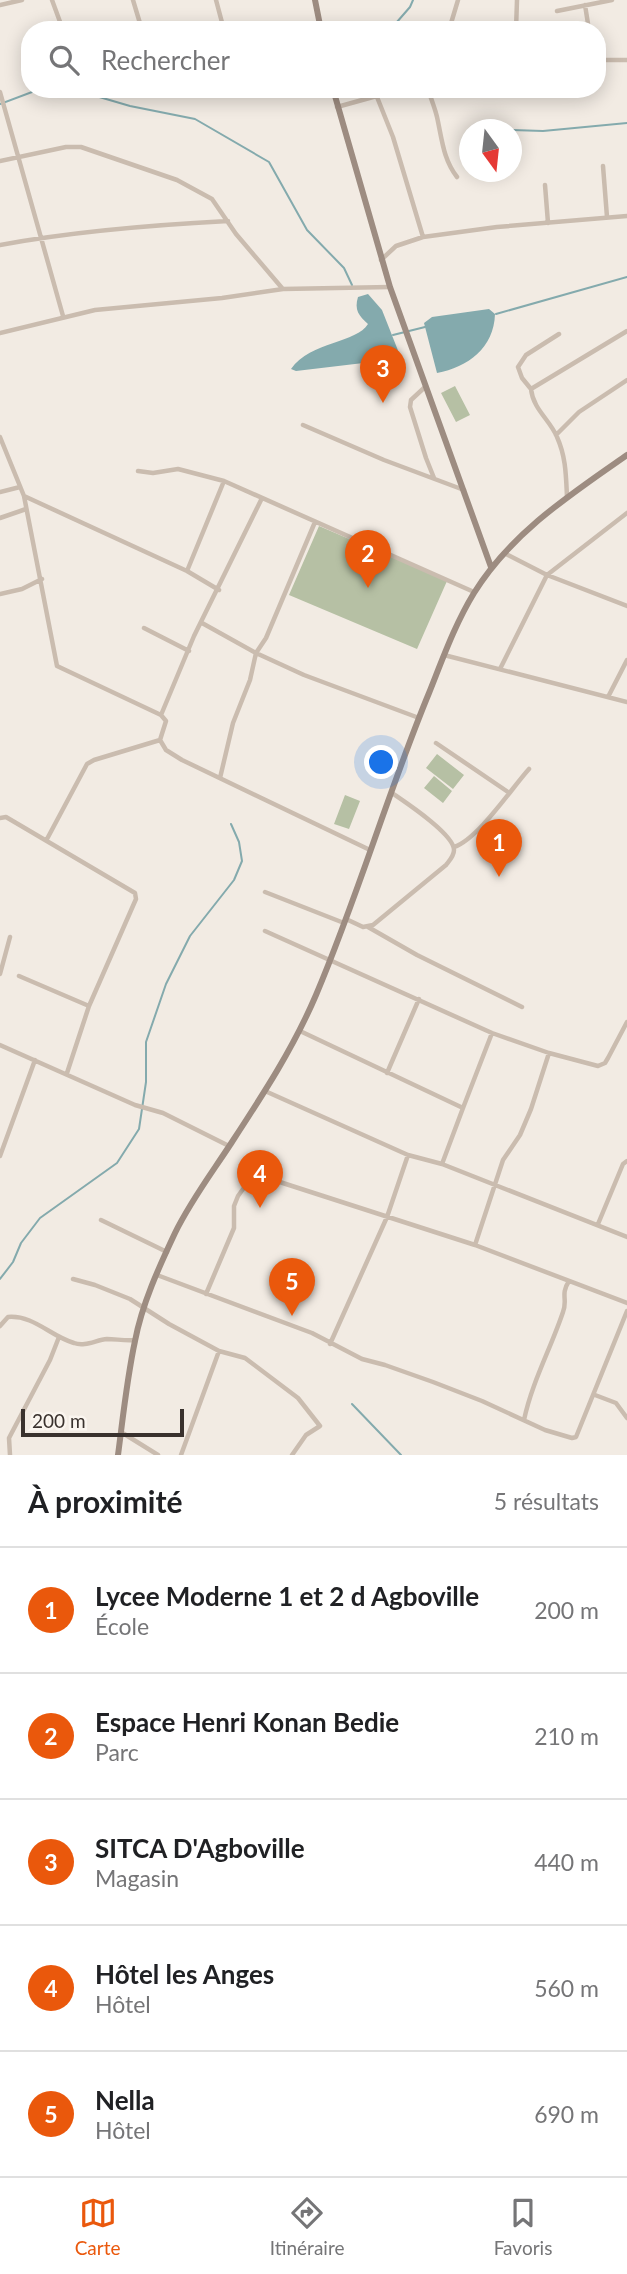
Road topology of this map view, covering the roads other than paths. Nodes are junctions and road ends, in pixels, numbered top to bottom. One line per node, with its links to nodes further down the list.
1 (22, 0): 9 (street)
2 (52, 0): 12 (street)
3 (133, 0): 13 (street)
4 (216, 0): 14 (street)
5 (315, 0): 15 (main road)
6 (457, 0): 16 (street)
7 (517, 0): 17 (street)
8 (612, 0): 10 (street)
9 (0, 5)
10 (585, 5): 11 (street); 18 (street)
11 (557, 11)
12 (60, 21)
13 (139, 21)
14 (222, 21)
15 (319, 21)
16 (451, 21)
17 (516, 21)
18 (588, 21)
19 (606, 60): 20 (street)
20 (627, 60)
21 (0, 92): 27 (street)
22 (336, 98): 26 (main road)
23 (373, 98): 26 (street)
24 (377, 98): 37 (street)
25 (431, 98): 30 (street)
26 (337, 107): 39 (main road)
27 (19, 158): 28 (street); 34 (street); 36 (street)
28 (0, 161)
29 (603, 166): 33 (street)
30 (457, 177)
31 (545, 185): 35 (street)
32 (627, 216): 33 (street)
33 (607, 218): 35 (street)
34 (228, 221): 36 (street); 41 (street)
35 (548, 223): 37 (street)
36 (42, 237): 38 (street); 42 (street)
37 (423, 237): 39 (street)
38 (0, 244)
39 (381, 260): 40 (main road)
40 (390, 287): 41 (street); 47 (main road)
41 (283, 289): 42 (street)
42 (63, 316): 44 (street)
43 (627, 331): 48 (street)
44 (0, 332)
45 (559, 334): 48 (street)
46 (627, 380): 50 (street)
47 (425, 387): 54 (street); 57 (main road)
48 (531, 389): 50 (street)
49 (303, 425): 54 (street)
50 (556, 435): 60 (street)
51 (0, 440): 56 (street)
52 (627, 455): 60 (main road)
53 (138, 471): 55 (street)
54 (435, 479): 57 (street)
55 (224, 481): 61 (street); 68 (street)
56 (20, 486): 58 (street); 59 (street)
57 (464, 490): 67 (main road)
58 (0, 492)
59 (24, 496): 62 (street); 68 (street)
60 (567, 497): 66 (main road)
61 (262, 498): 65 (street); 71 (street)
62 (26, 509): 64 (street); 70 (street)
63 (627, 513): 69 (street)
64 (0, 518)
65 (315, 522): 72 (street); 78 (street)
66 (504, 553): 67 (main road); 69 (street)
67 (491, 568): 72 (main road)
68 (187, 571): 71 (street)
69 (547, 575): 74 (street); 81 (street)
70 (42, 579): 73 (street); 84 (street)
71 (219, 590): 75 (street)
72 (474, 592): 79 (main road)
73 (0, 594)
74 (627, 606)
75 (202, 623): 77 (street); 78 (street)
76 (144, 628): 77 (street)
77 (189, 650): 84 (street)
78 (256, 653): 85 (street); 89 (street)
79 (443, 655): 81 (street); 85 (main road)
80 (627, 660): 82 (street)
81 (500, 669): 82 (street)
82 (608, 697): 83 (street)
83 (627, 702)
84 (161, 715): 86 (street)
85 (419, 718): 91 (main road)
86 (160, 740): 89 (street); 93 (street)
87 (436, 743): 90 (street)
88 (529, 769): 90 (street)
89 (220, 778): 95 (street)
90 (508, 792): 94 (street)
91 (392, 793): 94 (street); 95 (main road)
92 (0, 818): 93 (street)
93 (47, 839): 105 (street)
94 (454, 847): 98 (street)
95 (370, 850): 97 (main road)
96 (265, 892): 97 (street)
97 (344, 921): 98 (street); 101 (main road)
98 (368, 927): 106 (street)
99 (265, 931): 101 (street)
100 (10, 937): 102 (street)
101 (331, 959): 104 (street); 108 (main road)
102 (0, 974)
103 (19, 976): 105 (street)
104 (419, 999): 109 (street); 114 (street)
105 (89, 1006): 113 (street)
106 (522, 1007)
107 (627, 1022): 111 (street)
108 (300, 1031): 114 (street); 115 (main road)
109 (492, 1033): 111 (street); 116 (street)
110 (0, 1045): 112 (street)
111 (549, 1052): 122 (street)
112 (36, 1060): 113 (street); 119 (street)
113 (67, 1073): 117 (street)
114 (387, 1073): 116 (street)
115 (265, 1091): 117 (main road); 118 (street)
116 (463, 1108): 121 (street)
117 (229, 1146): 128 (main road)
118 (408, 1155): 121 (street); 123 (street)
119 (0, 1156)
120 (627, 1161): 125 (street)
121 (442, 1164): 122 (street)
122 (494, 1185): 125 (street); 127 (street)
123 (387, 1217): 127 (street); 132 (street); 139 (street)
124 (101, 1220): 128 (street)
125 (598, 1224): 126 (street)
126 (627, 1237)
127 (475, 1245): 131 (street)
128 (167, 1252): 129 (main road)
129 (157, 1275): 132 (street); 134 (main road)
130 (73, 1279): 134 (street)
131 (569, 1281): 133 (street); 143 (street)
132 (206, 1294): 139 (street)
133 (627, 1303)
134 (144, 1306): 138 (main road); 140 (street)
135 (627, 1311): 141 (street)
136 (0, 1325): 137 (street)
137 (58, 1336): 138 (street); 145 (street)
138 (135, 1340): 144 (main road)
139 (330, 1344): 143 (street)
140 (219, 1351): 148 (street); 149 (street)
141 (595, 1395): 142 (street); 143 (street)
142 (627, 1418)
143 (524, 1420)
144 (121, 1432): 146 (main road); 147 (street)
145 (10, 1455)
146 (118, 1455)
147 (158, 1455)
148 (181, 1455)
149 (292, 1455)

